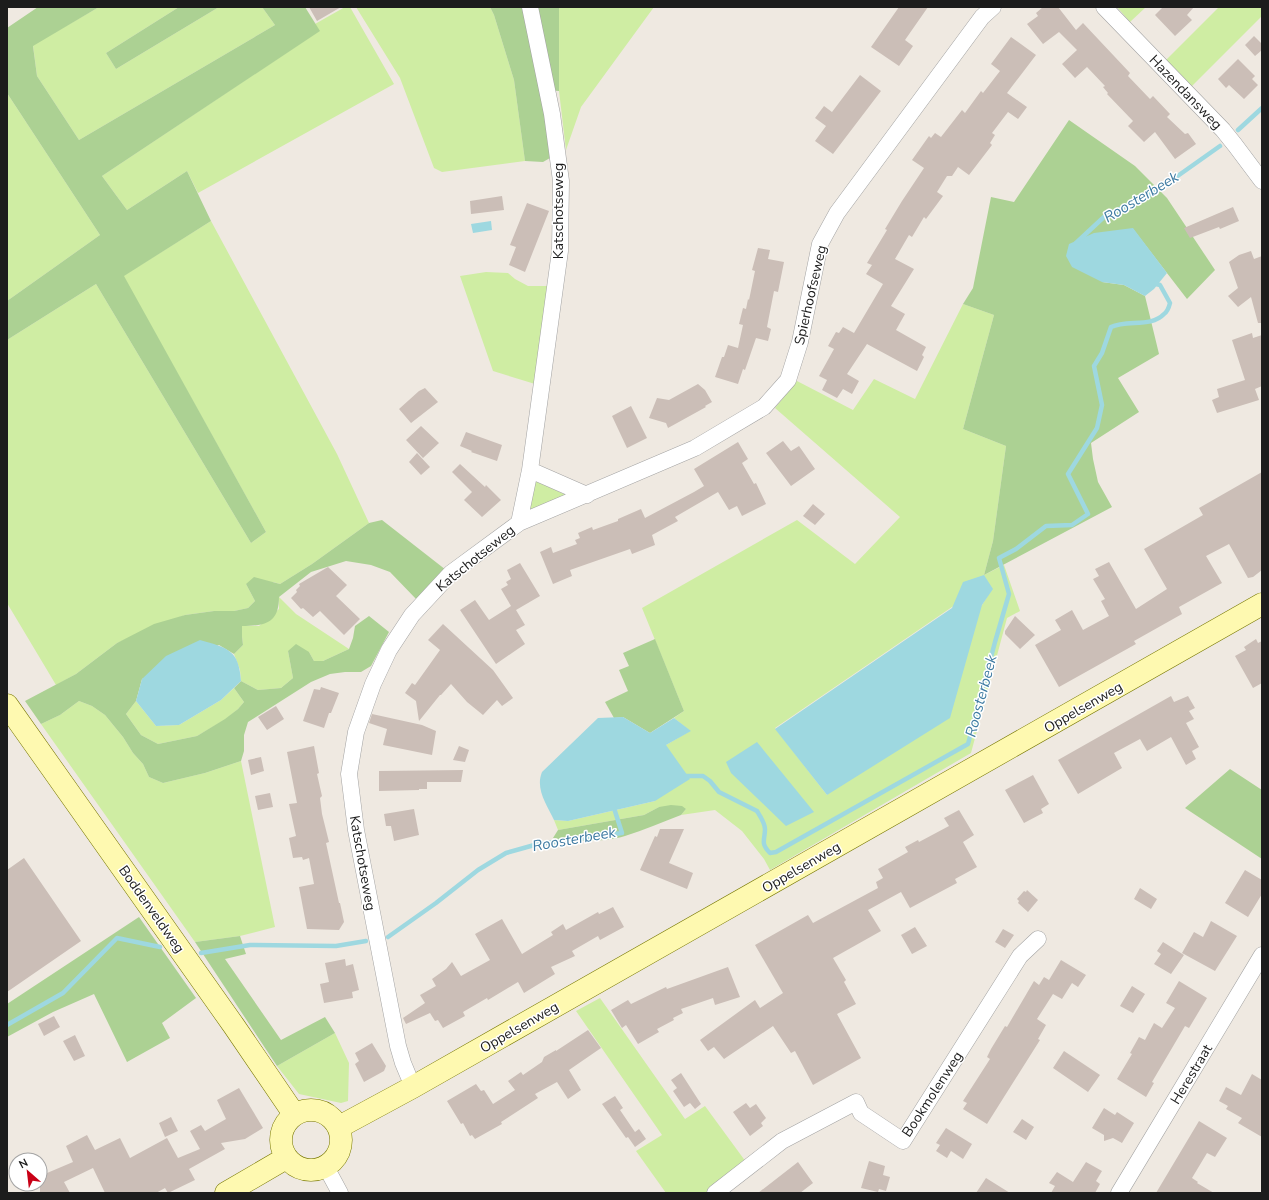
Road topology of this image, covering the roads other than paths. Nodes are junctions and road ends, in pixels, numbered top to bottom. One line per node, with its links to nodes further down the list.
1 (530, 7): 5 (street, Katschotseweg)
2 (993, 7): 6 (street, Spierhoofseweg)
3 (1104, 7): 4 (street, Hazendansweg)
4 (1262, 181)
5 (530, 470): 6 (street); 7 (street, Katschotseweg)
6 (586, 495): 7 (street, Spierhoofseweg)
7 (519, 523): 12 (street, Katschotseweg)
8 (1262, 604): 12 (street, Oppelsenweg)
9 (7, 705): 13 (street, Boddenveldweg)
10 (1038, 939): 19 (street, Bookmolenweg)
11 (1262, 955): 20 (street, Herestraat)
12 (413, 1087): 14 (street, Oppelsenweg)
13 (294, 1114): 14 (street); 15 (street)
14 (339, 1127): 16 (street)
15 (286, 1158): 16 (street); 17 (street)
16 (326, 1167): 18 (street)
17 (226, 1193)
18 (340, 1193)
19 (715, 1193)
20 (1119, 1193)

